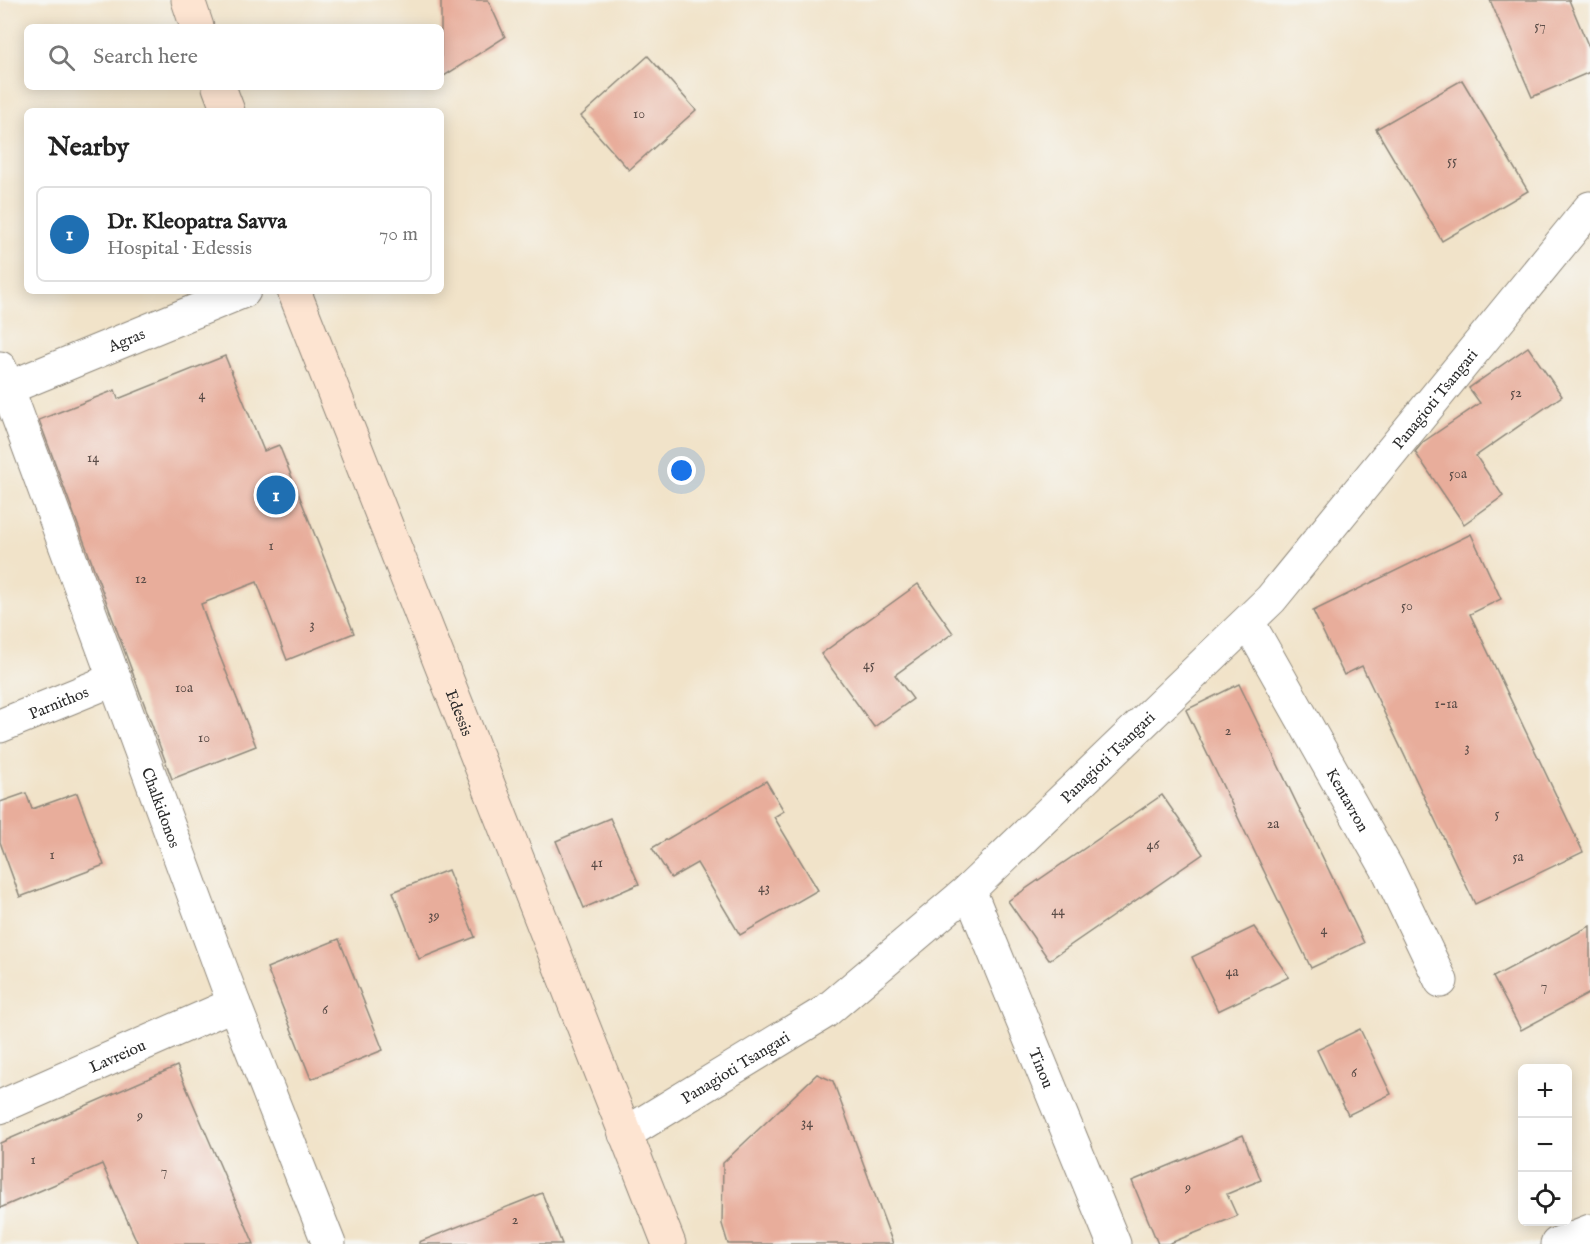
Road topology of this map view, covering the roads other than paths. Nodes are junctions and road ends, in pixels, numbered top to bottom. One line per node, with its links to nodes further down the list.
1 (188, 0): 2 (main road)
2 (196, 24)
3 (220, 90): 4 (main road)
4 (227, 108)
5 (1590, 208): 9 (street, Panagioti Tsangari)
6 (236, 294): 8 (street, Agras)
7 (295, 294): 16 (main road, Edessis)
8 (4, 378): 10 (street, Chalkidonos)
9 (1248, 622): 12 (street, Panagioti Tsangari); 13 (street, Kentavron)
10 (115, 679): 11 (street, Parnithos); 14 (street, Chalkidonos)
11 (0, 726)
12 (969, 890): 16 (street, Panagioti Tsangari); 20 (street, Tinou)
13 (1441, 981)
14 (234, 1004): 15 (street, Lavreiou); 18 (street, Chalkidonos)
15 (0, 1107)
16 (625, 1134): 19 (main road)
17 (1590, 1231): 21 (street)
18 (329, 1244)
19 (669, 1244)
20 (1114, 1244)
21 (1557, 1244)

